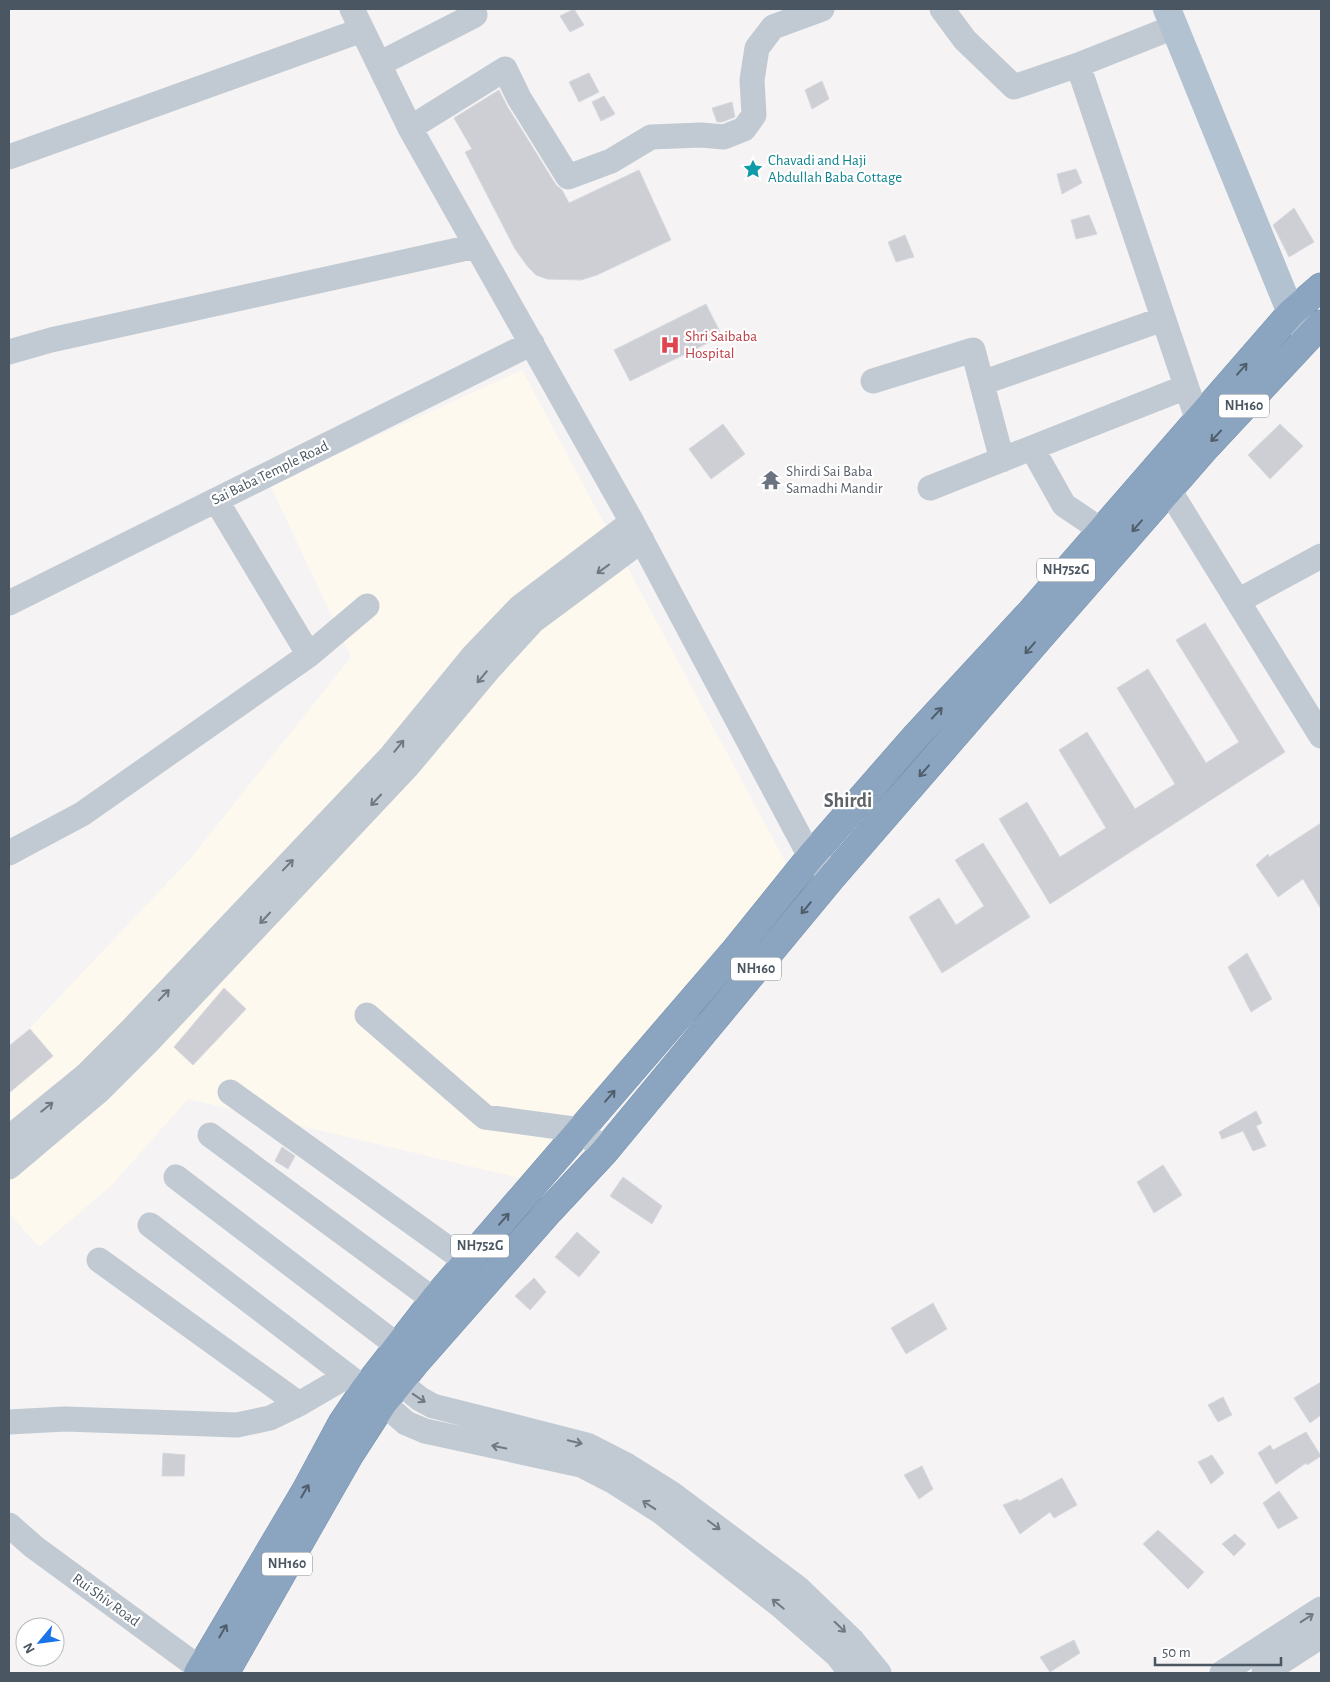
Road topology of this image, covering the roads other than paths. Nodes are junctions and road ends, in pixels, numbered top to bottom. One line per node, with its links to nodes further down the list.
1 (472, 9): 7 (street)
2 (822, 9): 4 (street)
3 (942, 9): 8 (street)
4 (771, 18): 9 (street)
5 (1170, 18): 8 (street); 13 (main road)
6 (357, 19): 7 (street); 10 (street)
7 (379, 64): 9 (street)
8 (1078, 65): 14 (street)
9 (410, 128): 11 (street)
10 (9, 157)
11 (476, 246): 16 (street); 17 (street)
12 (1321, 287): 13 (highway, NH752G)
13 (1291, 313): 15 (main road); 21 (highway, NH752G, one-way to 13)
14 (1163, 319): 19 (street); 20 (street)
15 (1315, 330): 24 (highway, NH160, one-way to 24)
16 (532, 344): 26 (street, Sai Baba Temple Road); 28 (street)
17 (9, 352)
18 (873, 381): 19 (street)
19 (982, 382): 23 (street)
20 (1186, 387): 21 (street); 22 (street)
21 (1198, 421): 24 (highway, NH752G)
22 (1032, 448): 23 (street); 27 (street)
23 (1002, 460): 25 (street)
24 (1163, 479): 27 (highway, NH752G); 30 (street); 37 (highway, NH160, one-way to 37)
25 (930, 488)
26 (216, 500): 31 (street, Sai Baba Temple Road); 33 (street)
27 (1101, 530): 36 (highway, NH752G, one-way to 27)
28 (637, 531): 36 (street); 42 (street, one-way to 28); 44 (street, one-way to 44)
29 (1321, 556): 30 (street)
30 (1238, 601): 34 (street)
31 (9, 603)
32 (366, 606): 33 (street)
33 (309, 655): 35 (street)
34 (1321, 736)
35 (9, 853)
36 (812, 855): 37 (street); 40 (highway, NH752G, one-way to 36)
37 (832, 877): 43 (highway, NH160, one-way to 43)
38 (367, 1014): 40 (street)
39 (230, 1092): 48 (street)
40 (581, 1130): 43 (street); 48 (highway, NH752G, one-way to 40)
41 (210, 1135): 49 (street)
42 (9, 1138)
43 (605, 1151): 51 (highway, NH160)
44 (9, 1167)
45 (176, 1177): 50 (street)
46 (150, 1225): 51 (street)
47 (99, 1260): 52 (street)
48 (467, 1262): 49 (highway, NH752G)
49 (434, 1300): 50 (highway, NH752G)
50 (398, 1346): 51 (highway, NH752G)
51 (375, 1384): 52 (street); 57 (highway, NH160); 58 (street, one-way to 51); 59 (street, one-way to 59)
52 (299, 1404): 53 (street)
53 (9, 1422)
54 (9, 1525): 57 (street, Rui Shiv Road)
55 (1321, 1609): 60 (street, one-way to 55)
56 (1321, 1636): 61 (street)
57 (208, 1672)
58 (851, 1673)
59 (880, 1673)
60 (1222, 1673)
61 (1264, 1673)

